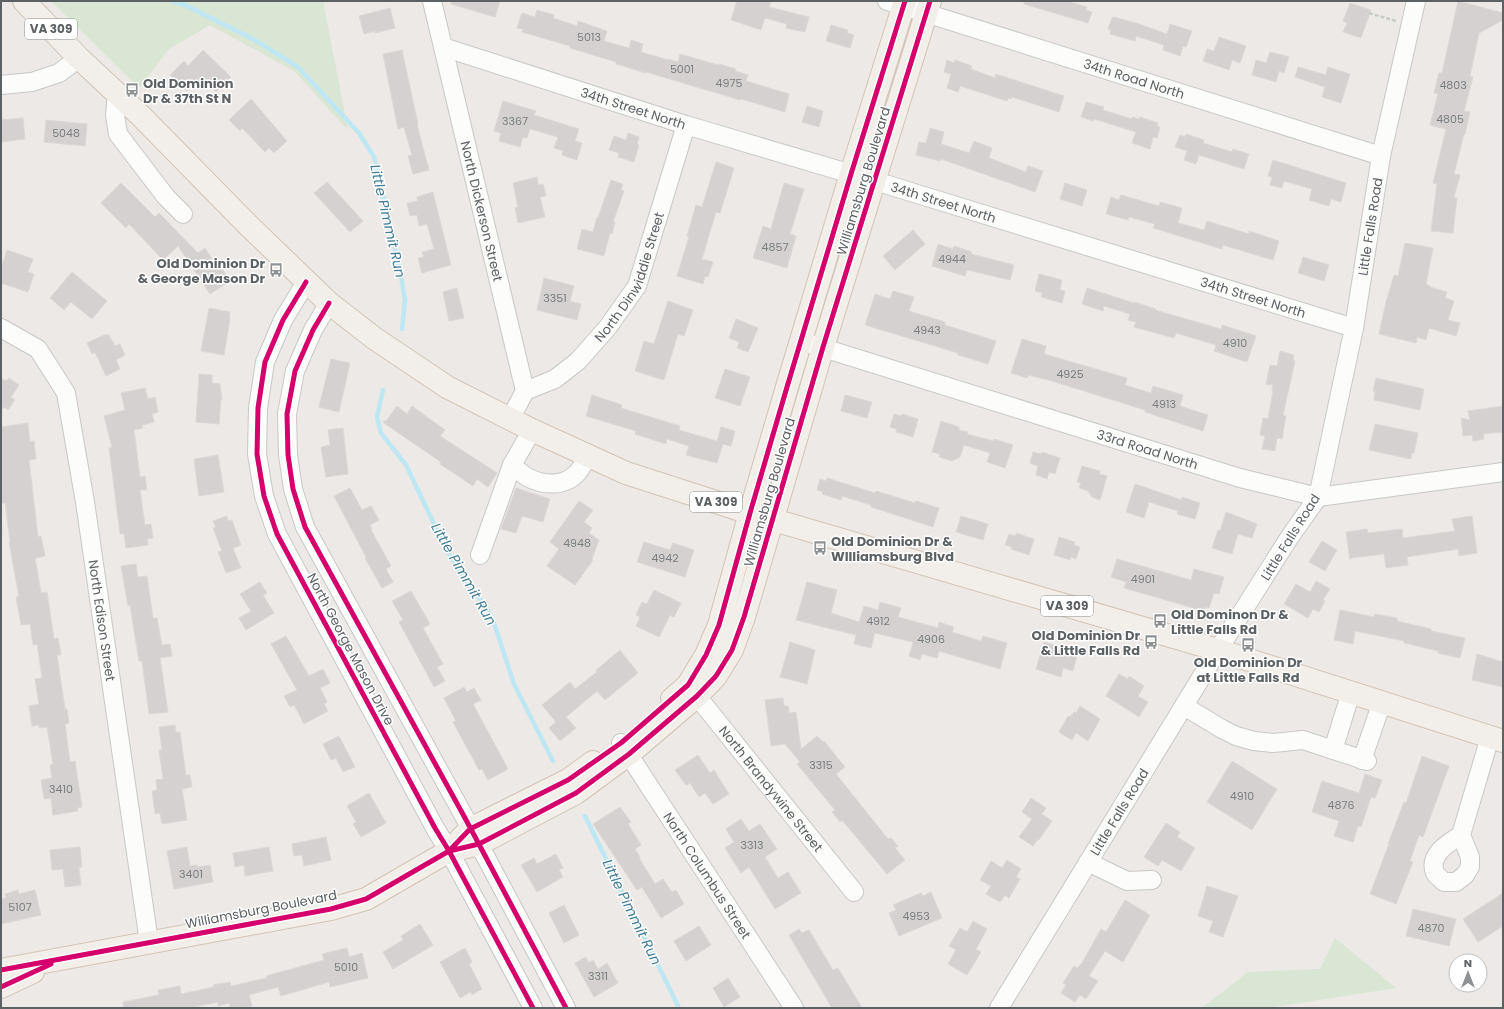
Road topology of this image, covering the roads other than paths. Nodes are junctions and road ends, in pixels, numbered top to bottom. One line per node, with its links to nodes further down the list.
1 (24, 1): 7 (main road, VA 309)
2 (432, 1): 6 (street, North Dickerson Street)
3 (1416, 1): 11 (street, Little Falls Road)
4 (899, 3): 5 (street, 34th Road North); 12 (main road, Williamsburg Boulevard)
5 (928, 7): 11 (street, 34th Road North); 13 (main road, Williamsburg Boulevard)
6 (442, 47): 10 (street, 34th Street North); 21 (street, North Dickerson Street)
7 (79, 58): 8 (street); 9 (main road, VA 309)
8 (1, 85)
9 (117, 93): 14 (street); 15 (main road, VA 309)
10 (686, 125): 12 (street, 34th Street North); 21 (street, North Dinwiddie Street)
11 (1381, 156): 18 (street, Little Falls Road)
12 (851, 174): 13 (street, 34th Street North); 19 (main road, Williamsburg Boulevard)
13 (875, 181): 18 (street, 34th Street North); 20 (main road, Williamsburg Boulevard)
14 (183, 214)
15 (306, 282): 16 (main road, VA 309); 41 (street, North George Mason Drive)
16 (329, 303): 22 (main road, VA 309); 40 (street, North George Mason Drive)
17 (1, 328): 45 (street, North Edison Street)
18 (1354, 328): 27 (street, Little Falls Road)
19 (801, 340): 20 (street, 33rd Road North); 28 (main road, Williamsburg Boulevard)
20 (823, 347): 27 (street, 33rd Road North); 29 (main road, Williamsburg Boulevard)
21 (525, 391): 22 (street)
22 (510, 419): 23 (main road, VA 309)
23 (532, 430): 24 (main road, VA 309); 25 (street)
24 (588, 455): 25 (street); 28 (main road, VA 309)
25 (512, 465): 30 (street)
26 (1503, 472): 27 (street, 33rd Road North)
27 (1318, 497): 31 (street, Little Falls Road)
28 (750, 513): 29 (main road, VA 309); 32 (main road, Williamsburg Boulevard)
29 (772, 519): 31 (main road, VA 309); 32 (main road, Williamsburg Boulevard)
30 (480, 555)
31 (1218, 650): 33 (main road, VA 309); 35 (street, Little Falls Road)
32 (693, 691): 37 (main road, Williamsburg Boulevard); 44 (street, North Brandywine Street)
33 (1351, 692): 34 (main road, VA 309); 38 (street)
34 (1382, 702): 36 (main road, VA 309); 38 (street)
35 (1184, 706): 38 (street); 42 (street, Little Falls Road)
36 (1497, 739): 39 (street)
37 (625, 748): 40 (main road, Williamsburg Boulevard); 51 (street, North Columbus Street)
38 (1333, 750)
39 (1461, 835)
40 (474, 836): 41 (main road, Williamsburg Boulevard); 50 (street, North George Mason Drive)
41 (450, 851): 45 (main road, Williamsburg Boulevard); 49 (street, North George Mason Drive)
42 (1088, 862): 43 (street); 52 (street, Little Falls Road)
43 (1152, 880)
44 (854, 892)
45 (149, 942): 46 (main road, Williamsburg Boulevard)
46 (65, 957): 47 (main road, Williamsburg Boulevard); 48 (main road, Williamsburg Boulevard)
47 (1, 970)
48 (1, 987)
49 (533, 1008)
50 (566, 1008)
51 (794, 1008)
52 (999, 1008)

